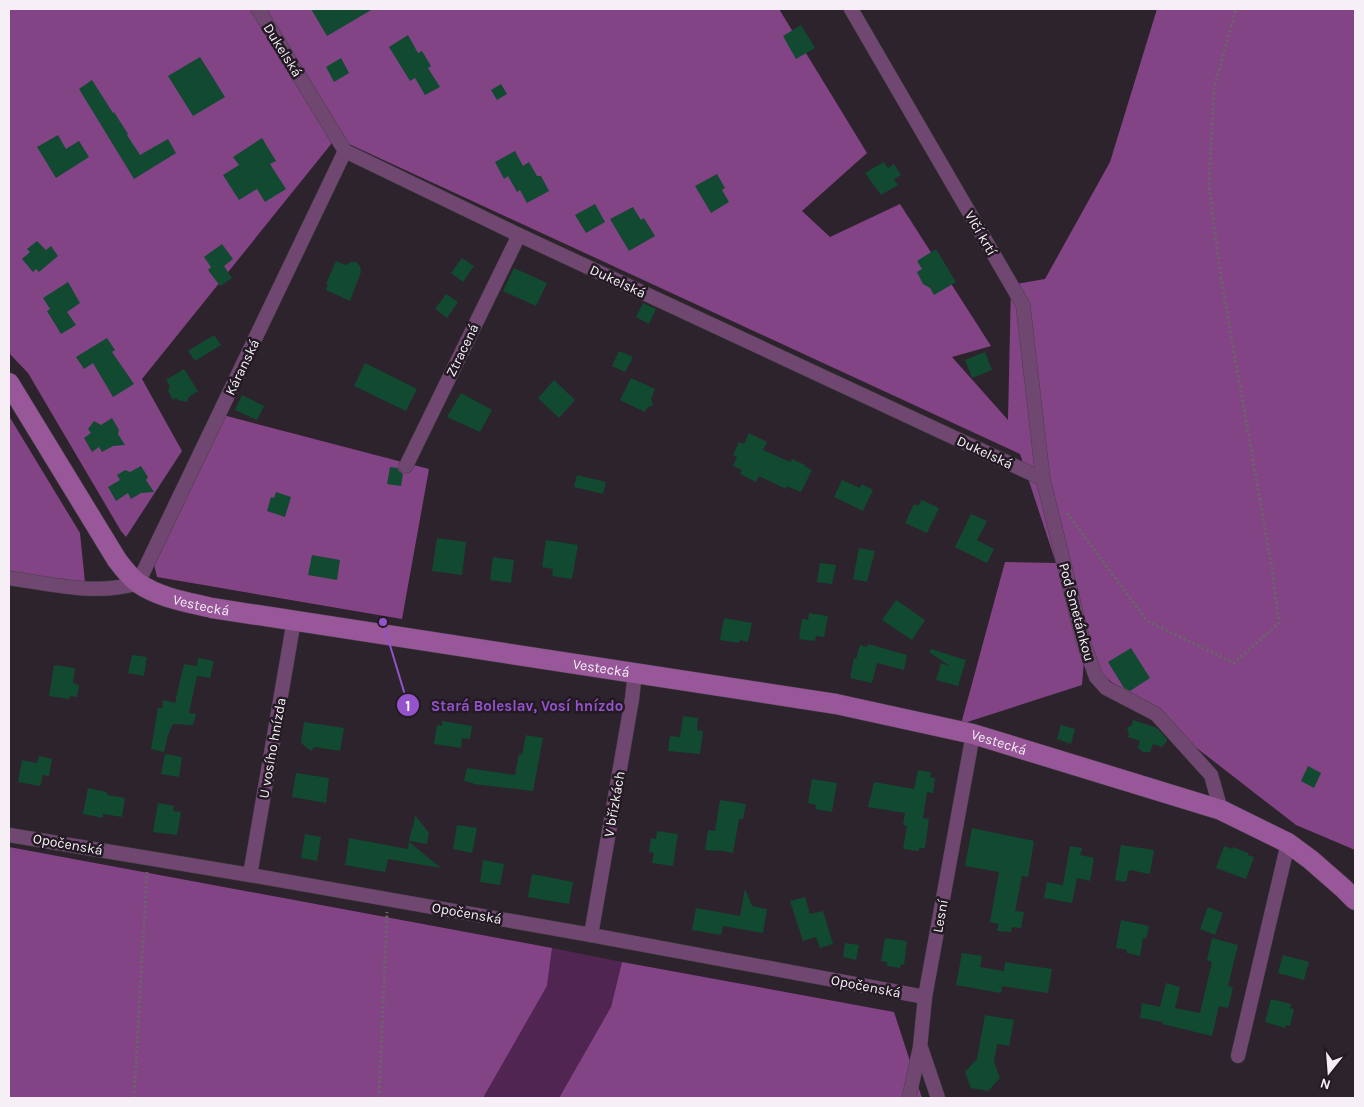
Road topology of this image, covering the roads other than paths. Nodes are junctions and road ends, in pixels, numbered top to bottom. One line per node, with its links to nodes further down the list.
1 (258, 9): 3 (street, Dukelská)
2 (851, 9): 7 (street, Vlčí krtí)
3 (345, 151): 4 (street, Dukelská); 9 (street, Káranská)
4 (519, 234): 6 (street, Ztracená); 7 (street, Dukelská)
5 (9, 383): 9 (street, Vestecká)
6 (406, 466)
7 (1043, 479): 13 (street, Pod Smetánkou)
8 (9, 578): 9 (street)
9 (138, 583): 10 (street, Vestecká)
10 (294, 620): 11 (street, Vestecká); 16 (street, U vosího hnízda)
11 (635, 672): 12 (street, Vestecká); 18 (street, V břízkách)
12 (972, 734): 13 (street, Vestecká); 19 (street, Lesní)
13 (1222, 810): 15 (street, Vestecká)
14 (9, 835): 16 (street, Opočenská)
15 (1288, 843): 17 (street, Vestecká); 21 (street)
16 (250, 875): 18 (street, Opočenská)
17 (1355, 900)
18 (591, 935): 19 (street, Opočenská)
19 (925, 997): 20 (street, Lesní)
20 (920, 1048): 22 (street, Lesní); 23 (street)
21 (1238, 1056)
22 (910, 1096): 23 (street)
23 (938, 1098)

